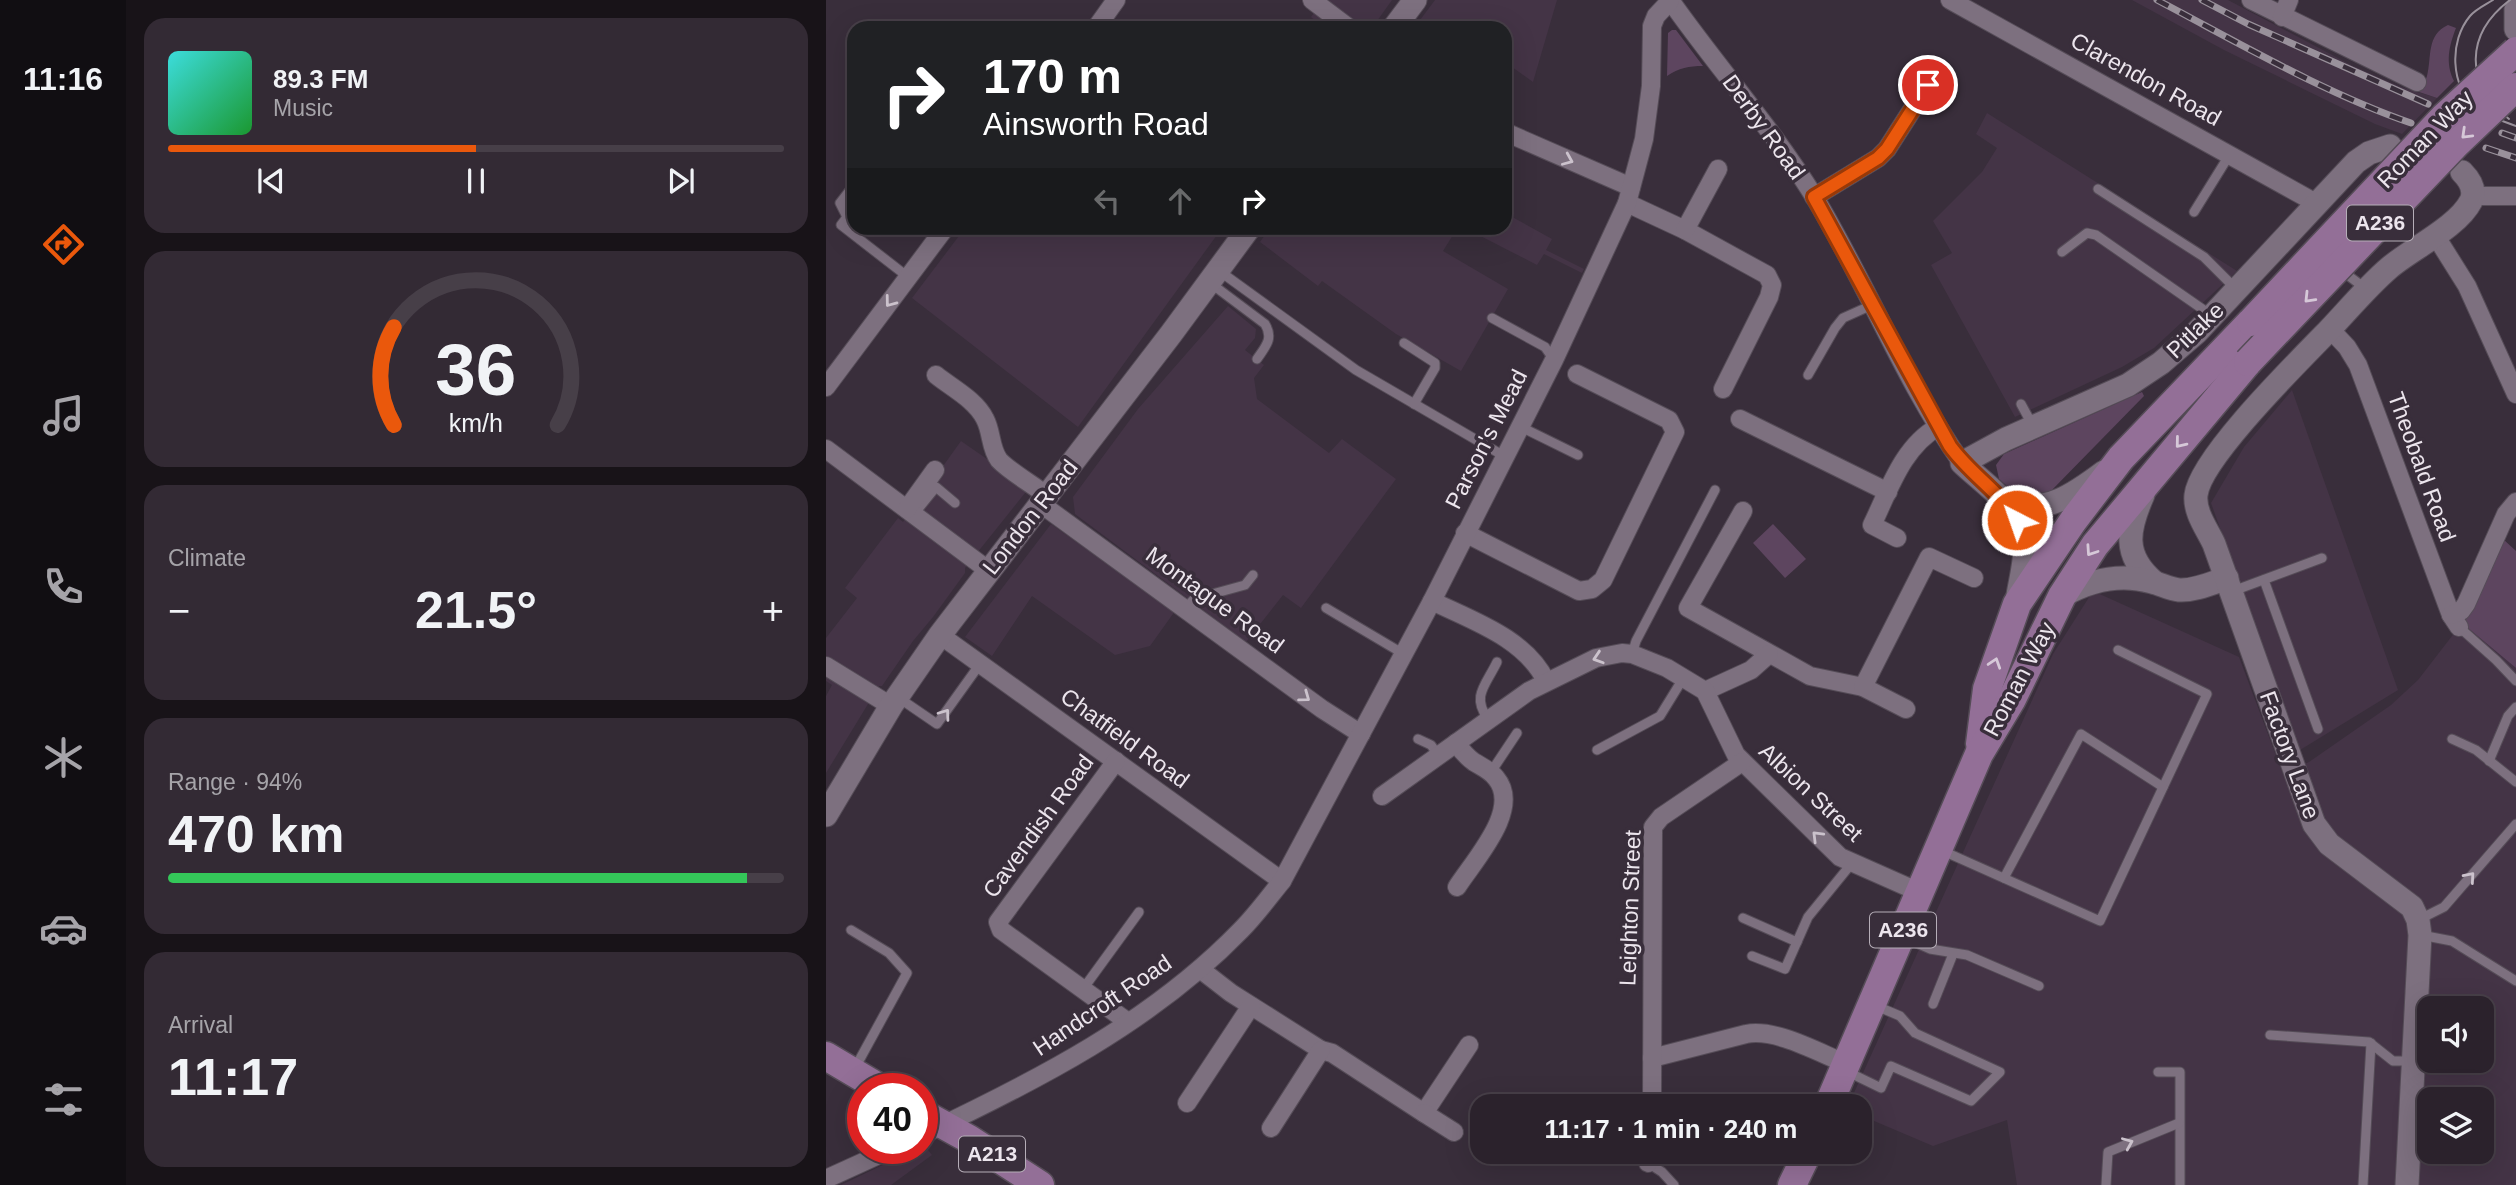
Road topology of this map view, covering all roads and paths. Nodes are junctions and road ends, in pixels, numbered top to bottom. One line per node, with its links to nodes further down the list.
1 (1116, 0): 9 (street)
2 (1415, 0): 11 (street)
3 (1671, 0): 24 (street, Parson's Mead); 27 (street, Derby Road)
4 (1950, 0): 19 (street, Clarendon Road)
5 (2250, 0): 7 (street)
6 (1316, 1): 10 (street)
7 (2285, 9): 14 (street)
8 (2516, 10): 12 (street)
9 (1101, 21)
10 (1340, 21)
11 (1399, 21)
12 (2516, 28)
13 (2516, 51): 49 (main road, Roman Way / A236, bridge)
14 (2413, 60)
15 (1928, 85): 27 (street)
16 (2516, 87): 49 (main road, Roman Way / A236, one-way to 49, bridge)
17 (1512, 136): 24 (street, one-way to 24)
18 (2390, 146): 28 (street, Pitlake)
19 (2230, 154): 28 (street, Clarendon Road); 29 (lane)
20 (1718, 169): 33 (street)
21 (2462, 172): 25 (street)
22 (2098, 189): 43 (lane)
23 (847, 194): 31 (lane)
24 (1629, 195): 33 (street); 51 (street, Parson's Mead)
25 (2472, 196): 26 (street); 34 (street, Factory Lane)
26 (2516, 196)
27 (1814, 197): 44 (street, Derby Road)
28 (2316, 203): 43 (street, Pitlake)
29 (2194, 212)
30 (847, 216): 32 (lane)
31 (847, 216)
32 (847, 230)
33 (1685, 230): 55 (street)
34 (2435, 234): 42 (street, Factory Lane); 56 (street)
35 (854, 235): 41 (lane)
36 (940, 235): 41 (street)
37 (1244, 235): 40 (street, London Road)
38 (2063, 252): 45 (lane)
39 (2331, 263): 42 (lane)
40 (1214, 276): 50 (lane); 57 (lane); 72 (street, London Road)
41 (908, 277): 54 (street, one-way to 54)
42 (2366, 289): 47 (street, Factory Lane)
43 (2236, 290): 45 (street, Pitlake)
44 (1872, 305): 53 (lane); 61 (street, Derby Road)
45 (2212, 316): 62 (street, Pitlake)
46 (1492, 318): 51 (lane)
47 (2330, 329): 86 (street, Factory Lane); 92 (street, Theobald Road)
48 (1404, 343): 57 (lane)
49 (2235, 357): 66 (main road, Roman Way / A236); 69 (main road, Roman Way / A236, one-way to 69)
50 (1257, 359)
51 (1554, 360): 60 (street, Parson's Mead); 78 (street)
52 (936, 375): 72 (street, Montague Road)
53 (1808, 375)
54 (826, 387)
55 (1723, 389)
56 (2516, 394)
57 (1414, 404): 65 (lane)
58 (2021, 404): 62 (lane)
59 (1740, 419): 71 (street)
60 (1519, 426): 64 (lane); 65 (street, Parson's Mead)
61 (1938, 427): 67 (street, Derby Road); 71 (street)
62 (2034, 427): 67 (street, Pitlake)
63 (826, 449): 77 (street)
64 (1578, 455)
65 (1504, 456): 78 (street, Parson's Mead)
66 (2121, 458): 75 (street); 89 (main road, Roman Way / A236)
67 (1962, 463): 75 (street, Derby Road)
68 (935, 470): 77 (street)
69 (2150, 479): 85 (street); 87 (main road, Roman Way / A236, one-way to 87)
70 (1715, 490): 96 (lane)
71 (1888, 492): 79 (street)
72 (1044, 500): 81 (street, London Road); 90 (street, Montague Road)
73 (2516, 502): 92 (street)
74 (955, 503): 77 (lane)
75 (2008, 505): 89 (street, Derby Road)
76 (1743, 511): 97 (street)
77 (910, 512): 81 (street)
78 (1465, 533): 88 (street, Parson's Mead)
79 (1896, 538)
80 (2322, 558): 84 (lane)
81 (988, 570): 93 (street, London Road)
82 (1253, 575): 90 (lane)
83 (1974, 578): 104 (street)
84 (2264, 580): 86 (lane); 110 (lane)
85 (2154, 582): 86 (street); 87 (street)
86 (2229, 585): 136 (street, Factory Lane)
87 (2062, 596): 117 (main road, Roman Way / A236)
88 (1432, 600): 95 (street, Parson's Mead); 102 (street)
89 (2017, 604): 117 (main road, Roman Way / A236, one-way to 89)
90 (1185, 608): 112 (street, Montague Road, one-way to 112)
91 (1326, 608): 95 (lane)
92 (2455, 621): 103 (lane)
93 (940, 635): 99 (street, Chatfield Road); 106 (street, London Road)
94 (2118, 650): 124 (lane)
95 (1402, 653): 112 (street, Parson's Mead)
96 (1632, 654): 101 (street); 102 (street, one-way to 102)
97 (1769, 654): 104 (street); 105 (street)
98 (1497, 662): 109 (lane)
99 (980, 664): 106 (lane, one-way to 99); 119 (street, Chatfield Road)
100 (826, 666): 106 (street)
101 (1684, 677): 105 (street); 116 (lane)
102 (1546, 681): 109 (street)
103 (2516, 681)
104 (1863, 687): 108 (street)
105 (1705, 691): 121 (street, Albion Street)
106 (894, 702): 126 (street, London Road)
107 (2516, 707): 120 (lane)
108 (1906, 709)
109 (1488, 719): 115 (street)
110 (2318, 729)
111 (1517, 733): 122 (lane)
112 (1361, 734): 131 (street, Parson's Mead)
113 (1418, 739): 118 (lane)
114 (2452, 739): 120 (lane)
115 (1455, 743): 118 (street); 122 (street)
116 (1597, 750)
117 (1979, 754): 128 (main road, A236)
118 (1438, 755): 125 (street)
119 (1116, 761): 131 (street, Chatfield Road); 145 (street, Cavendish Road)
120 (2489, 761): 123 (lane)
121 (1742, 762): 129 (street, Albion Street, one-way to 121); 155 (street, Leighton Street)
122 (1491, 772): 132 (street)
123 (2516, 782)
124 (2163, 787): 130 (lane); 130 (lane)
125 (1382, 796)
126 (826, 816)
127 (2516, 824): 136 (lane, one-way to 127)
128 (1938, 849): 130 (lane); 133 (main road, A236)
129 (1853, 863): 133 (street, Albion Street); 139 (lane)
130 (2004, 878)
131 (1282, 881): 142 (street, Handcroft Road)
132 (1457, 887)
133 (1919, 891): 138 (main road, A236)
134 (1139, 912): 145 (lane)
135 (1743, 918): 139 (lane)
136 (2419, 928): 143 (lane); 156 (street)
137 (851, 930): 158 (lane)
138 (1900, 936): 140 (lane); 146 (main road, A236)
139 (1797, 942): 141 (lane)
140 (1953, 954): 144 (lane); 147 (lane)
141 (1752, 956)
142 (1200, 969): 148 (street); 149 (street, Handcroft Road)
143 (2516, 981)
144 (2039, 986)
145 (1083, 989): 149 (street, Cavendish Road)
146 (1872, 1004): 157 (main road, A236); 157 (lane)
147 (1933, 1004)
148 (1251, 1006): 153 (street); 162 (street)
149 (1128, 1022): 164 (street, Handcroft Road)
150 (2270, 1035): 151 (lane)
151 (2371, 1043): 156 (lane); 178 (lane)
152 (1469, 1045): 163 (street)
153 (1321, 1050): 163 (street); 167 (street)
154 (826, 1056): 158 (main road)
155 (1653, 1058): 157 (street); 160 (street, Leighton Street)
156 (2413, 1061): 179 (street)
157 (1846, 1067): 161 (main road, A236)
158 (853, 1072)
159 (2158, 1072): 165 (lane)
160 (1652, 1094)
161 (1834, 1094)
162 (1187, 1103)
163 (1424, 1113): 168 (street)
164 (938, 1120)
165 (2179, 1123): 176 (lane, one-way to 165); 177 (lane)
166 (938, 1127): 173 (main road, A213)
167 (1271, 1128)
168 (1454, 1132)
169 (859, 1164): 172 (street)
170 (1655, 1164): 174 (lane)
171 (1803, 1164): 175 (main road)
172 (826, 1179)
173 (1040, 1185)
174 (1674, 1185)
175 (1793, 1185)
176 (2106, 1185)
177 (2180, 1185)
178 (2363, 1185)
179 (2407, 1185)

